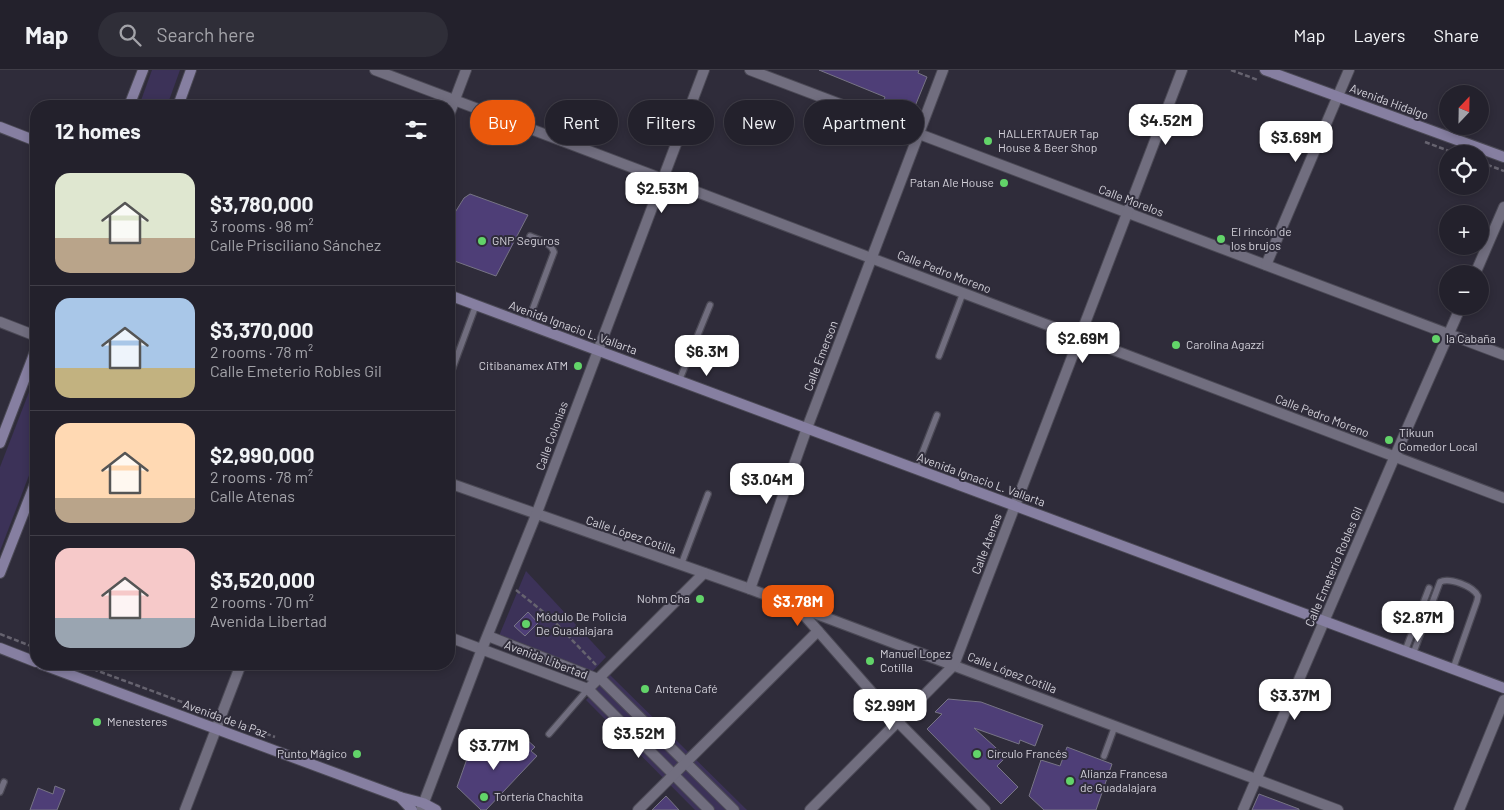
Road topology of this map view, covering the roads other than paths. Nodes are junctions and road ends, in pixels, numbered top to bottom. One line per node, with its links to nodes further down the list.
1 (143, 70): 12 (main road)
2 (191, 70): 13 (main road)
3 (375, 70): 14 (street, Calle Pedro Moreno)
4 (466, 70): 14 (street)
5 (704, 70): 23 (street, Calle Colonias)
6 (750, 70): 16 (street, Calle Morelos)
7 (943, 70): 17 (street, Calle Emerson)
8 (1182, 70): 25 (street, Calle Atenas)
9 (1265, 70): 11 (main road, Avenida Hidalgo)
10 (1349, 70): 11 (street)
11 (1338, 96): 22 (main road, Avenida Hidalgo); 28 (street)
12 (131, 100)
13 (180, 100)
14 (454, 100)
15 (455, 100): 23 (street, Calle Pedro Moreno)
16 (829, 100)
17 (924, 121)
18 (0, 127): 20 (main road)
19 (924, 136): 25 (street, Calle Morelos)
20 (30, 139)
21 (915, 145): 27 (street, Calle Emerson)
22 (1504, 157)
23 (662, 179): 27 (street, Calle Pedro Moreno); 40 (street, Calle Colonias)
24 (1504, 207): 29 (street)
25 (1127, 213): 28 (street, Calle Morelos); 39 (street, Calle Atenas)
26 (530, 236): 36 (lane)
27 (872, 258): 30 (street, Calle Pedro Moreno); 47 (street, Calle Emerson)
28 (1266, 265): 38 (street, Calle Morelos)
29 (1479, 265)
30 (963, 293): 39 (street, Calle Pedro Moreno); 42 (lane)
31 (455, 296): 33 (main road, Avenida Ignacio L. Vallarta)
32 (710, 304): 45 (lane)
33 (476, 305): 36 (main road, Avenida Ignacio L. Vallarta); 43 (lane)
34 (1458, 315): 38 (street, Calle Emeterio Robles Gil)
35 (0, 322): 37 (street)
36 (527, 324): 40 (main road, Avenida Ignacio L. Vallarta)
37 (30, 334)
38 (1449, 334): 41 (street, Calle Morelos); 49 (street, Calle Emeterio Robles Gil)
39 (1080, 337): 49 (street, Calle Pedro Moreno); 55 (street, Calle Atenas)
40 (598, 350): 45 (main road, Avenida Ignacio L. Vallarta); 56 (street, Calle Colonias)
41 (1504, 355)
42 (939, 356)
43 (455, 362)
44 (30, 365): 48 (main road)
45 (679, 380): 47 (main road, Avenida Ignacio L. Vallarta)
46 (937, 415): 50 (lane)
47 (807, 428): 50 (main road, Avenida Ignacio L. Vallarta); 61 (street, Calle Emerson)
48 (0, 443)
49 (1395, 456): 54 (street, Calle Pedro Moreno); 63 (street, Calle Emeterio Robles Gil)
50 (916, 469): 55 (main road, Avenida Ignacio L. Vallarta)
51 (455, 485): 56 (street, Calle López Cotilla)
52 (708, 494): 57 (lane)
53 (30, 497): 59 (main road)
54 (1504, 498)
55 (1015, 506): 63 (main road, Avenida Ignacio L. Vallarta); 71 (street, Calle Atenas)
56 (536, 515): 57 (street, Calle López Cotilla); 65 (street, Calle Colonias)
57 (681, 565): 58 (street, Calle López Cotilla)
58 (704, 573): 61 (street, Calle López Cotilla); 75 (street)
59 (0, 574)
60 (1429, 588): 69 (lane)
61 (750, 589): 62 (street, Calle López Cotilla)
62 (796, 606): 64 (street); 71 (street, Calle López Cotilla)
63 (1324, 621): 69 (main road, Avenida Ignacio L. Vallarta); 86 (street, Calle Emeterio Robles Gil)
64 (818, 631): 79 (street); 84 (street)
65 (488, 636): 68 (street, Calle Colonias); 75 (street)
66 (455, 639): 68 (street, Avenida Libertad)
67 (0, 648): 70 (main road)
68 (482, 649): 77 (street, Avenida Libertad); 90 (street, Calle Colonias)
69 (1409, 653): 72 (main road, Avenida Ignacio L. Vallarta); 72 (lane)
70 (30, 660)
71 (954, 665): 79 (street, Calle Atenas); 80 (street, Calle López Cotilla)
72 (1454, 669): 76 (main road, Avenida Ignacio L. Vallarta)
73 (57, 670): 81 (main road, Avenida de la Paz)
74 (239, 670): 81 (street)
75 (601, 677): 77 (street); 84 (street, Avenida Libertad)
76 (1504, 688)
77 (588, 690): 82 (lane); 85 (street, Avenida Libertad)
78 (1504, 700): 101 (street)
79 (898, 722): 97 (street, Calle Atenas); 98 (street)
80 (1115, 726): 83 (lane); 86 (street, Calle López Cotilla)
81 (216, 729): 89 (main road, Avenida de la Paz); 91 (street)
82 (549, 734)
83 (1104, 756)
84 (686, 762): 85 (street); 96 (street, Avenida Libertad)
85 (673, 775): 94 (street); 95 (street, Avenida Libertad)
86 (1256, 779): 99 (street, Calle Emeterio Robles Gil); 100 (street, Calle López Cotilla)
87 (4, 782): 88 (lane)
88 (0, 792)
89 (400, 797): 90 (main road, Avenida de la Paz); 92 (main road, Avenida de la Paz)
90 (422, 806): 93 (main road, Avenida de la Paz)
91 (185, 810)
92 (412, 810)
93 (436, 810)
94 (638, 810)
95 (708, 810)
96 (734, 810)
97 (810, 810)
98 (984, 810)
99 (1243, 810)
100 (1338, 810)
101 (1459, 810)

